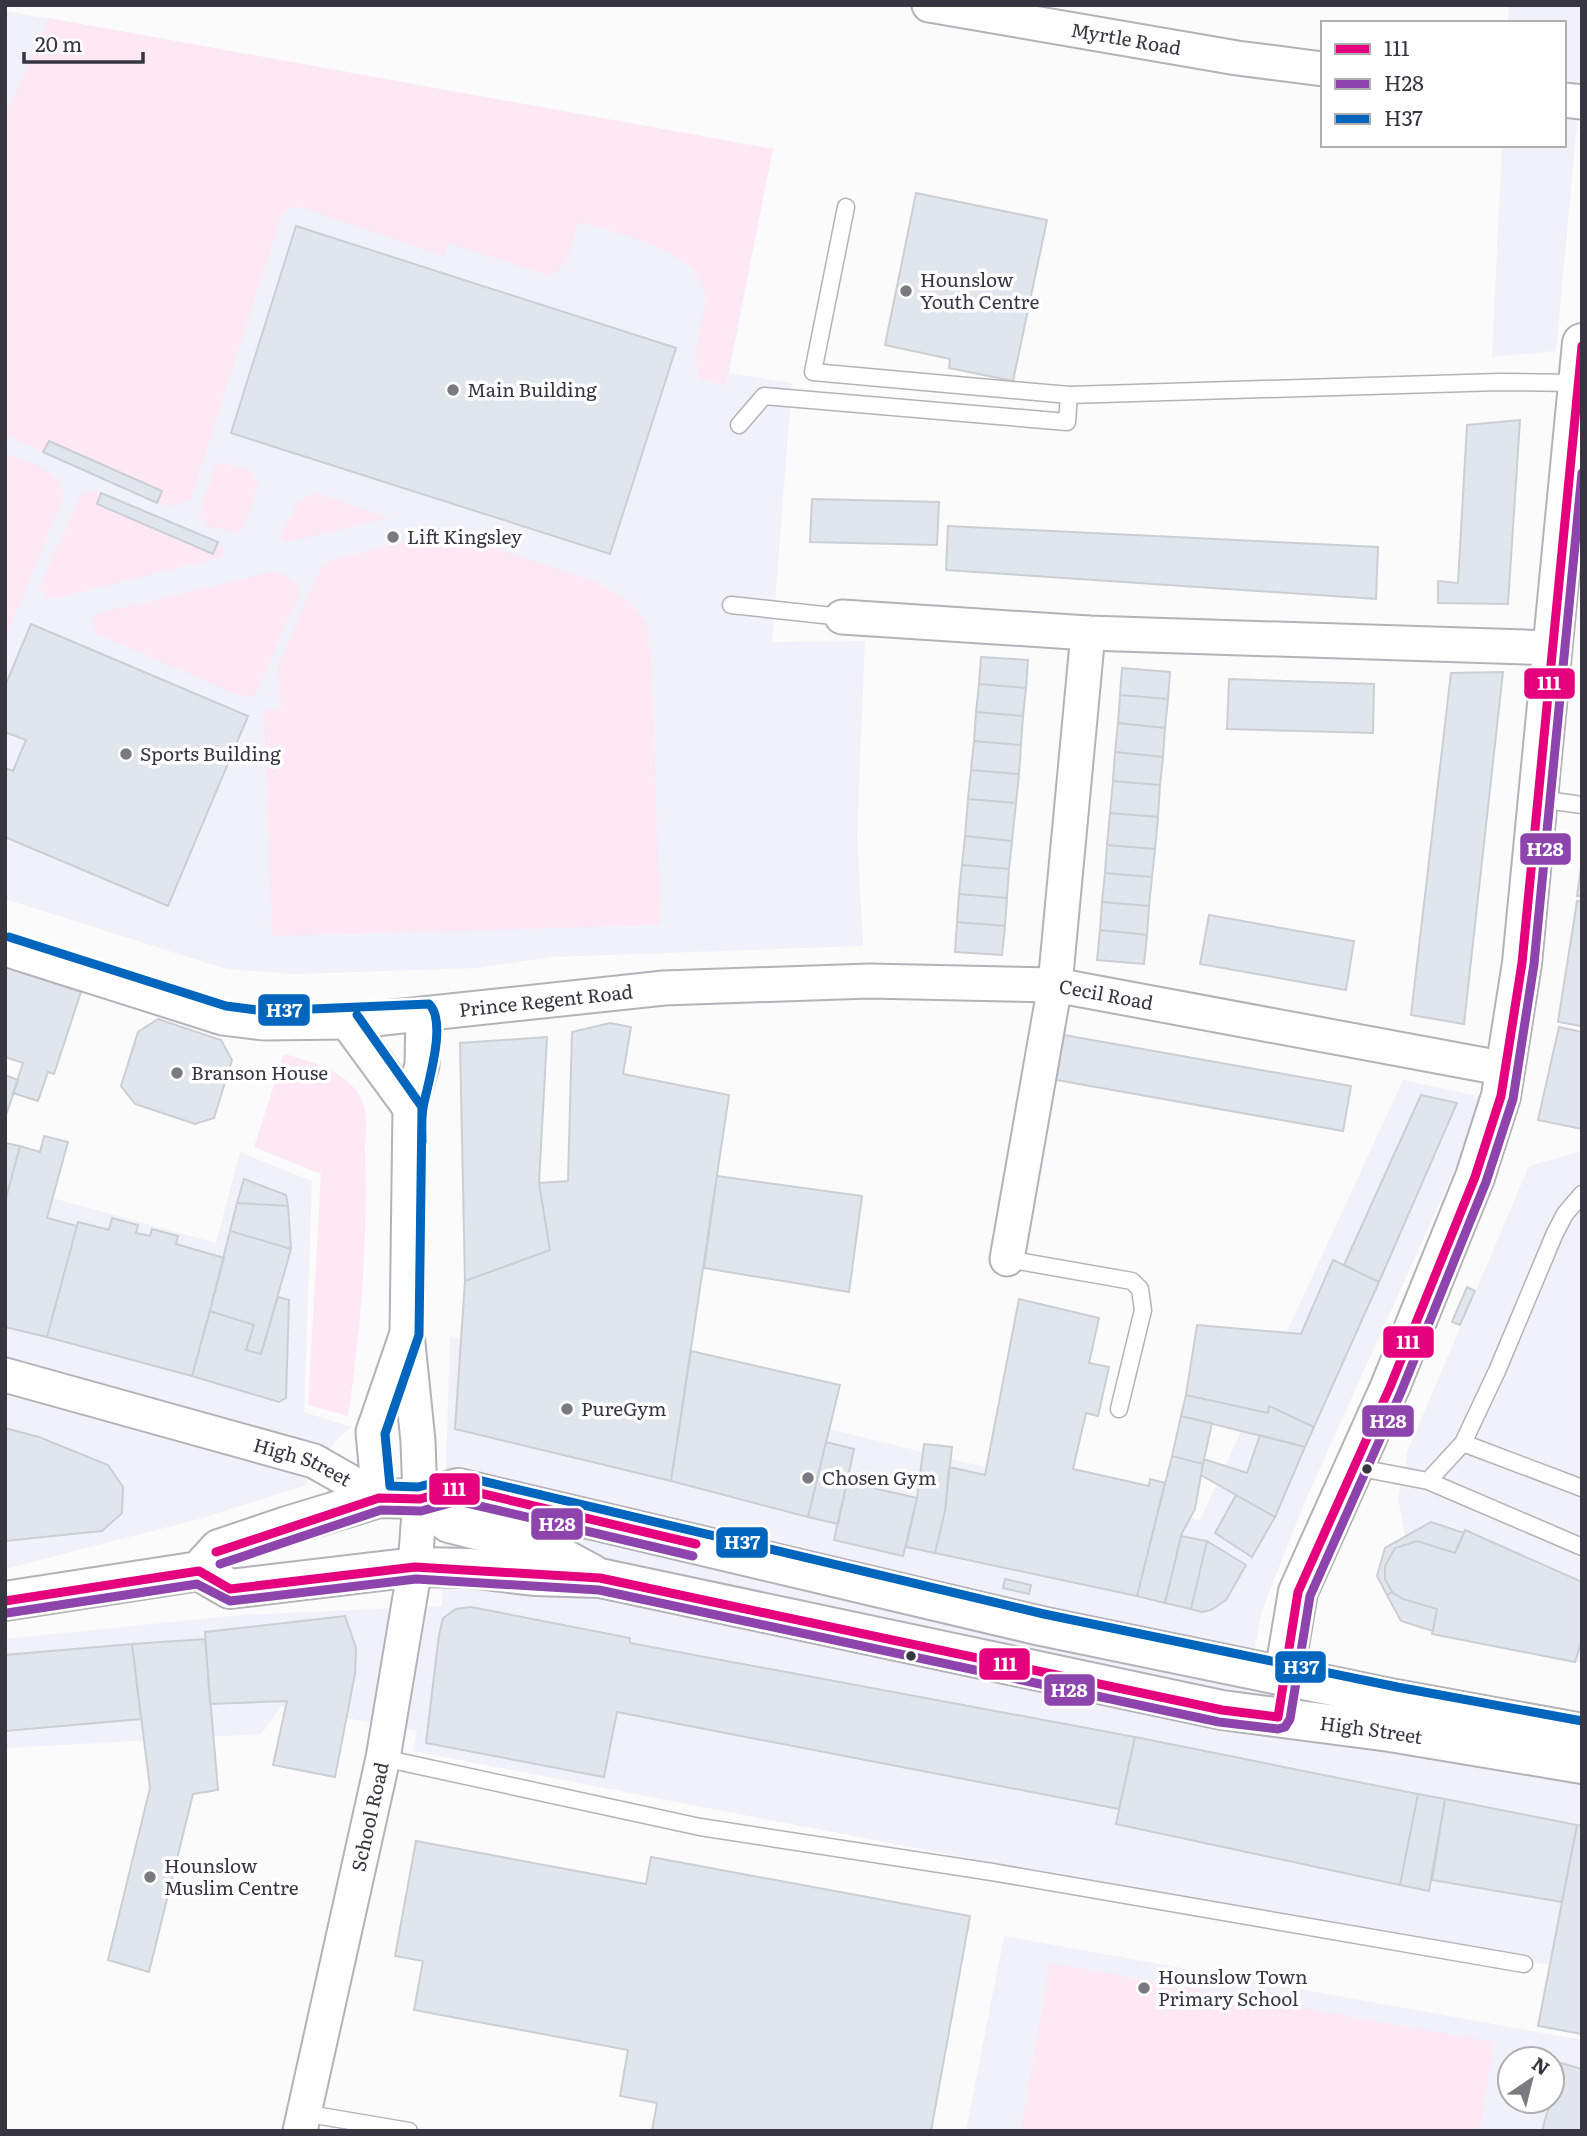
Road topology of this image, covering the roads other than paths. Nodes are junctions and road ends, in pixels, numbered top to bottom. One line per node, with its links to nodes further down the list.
1 (929, 5): 2 (street, Myrtle Road)
2 (1321, 69)
3 (846, 207): 5 (lane)
4 (1582, 343): 6 (main road)
5 (1069, 395): 6 (lane); 7 (lane)
6 (1577, 406): 11 (main road)
7 (739, 425)
8 (731, 605): 9 (lane)
9 (842, 617): 10 (street)
10 (1087, 633): 11 (street); 15 (street, Cecil Road)
11 (1554, 648): 12 (main road)
12 (1539, 799): 13 (lane); 18 (main road)
13 (1582, 805)
14 (5, 949): 17 (street, Prince Regent Road)
15 (1055, 985): 16 (street, Prince Regent Road); 18 (street, Cecil Road); 21 (street)
16 (423, 1015): 17 (street, Prince Regent Road); 19 (street)
17 (347, 1022): 19 (street)
18 (1506, 1069): 26 (main road)
19 (410, 1108): 22 (street)
20 (1582, 1194): 25 (lane)
21 (1007, 1259): 24 (lane)
22 (407, 1334): 29 (street); 30 (street, School Road)
23 (5, 1375): 29 (street, High Street)
24 (1119, 1409)
25 (1463, 1443): 27 (lane); 28 (lane)
26 (1355, 1467): 27 (lane); 36 (main road)
27 (1429, 1481): 31 (lane)
28 (1582, 1488)
29 (379, 1498): 30 (main road, High Street); 33 (main road)
30 (420, 1499): 32 (street, School Road); 34 (main road); 36 (main road, High Street)
31 (1582, 1547)
32 (415, 1567): 33 (main road, High Street); 34 (main road, High Street); 39 (street, School Road)
33 (199, 1571): 35 (main road)
34 (600, 1578): 37 (main road, High Street)
35 (5, 1601)
36 (1284, 1675): 37 (main road); 38 (main road, High Street)
37 (1278, 1717): 40 (main road, High Street)
38 (1582, 1733)
39 (383, 1758): 41 (lane); 42 (street, School Road)
40 (1582, 1764)
41 (1524, 1965)
42 (301, 2122): 43 (lane)
43 (409, 2131)

